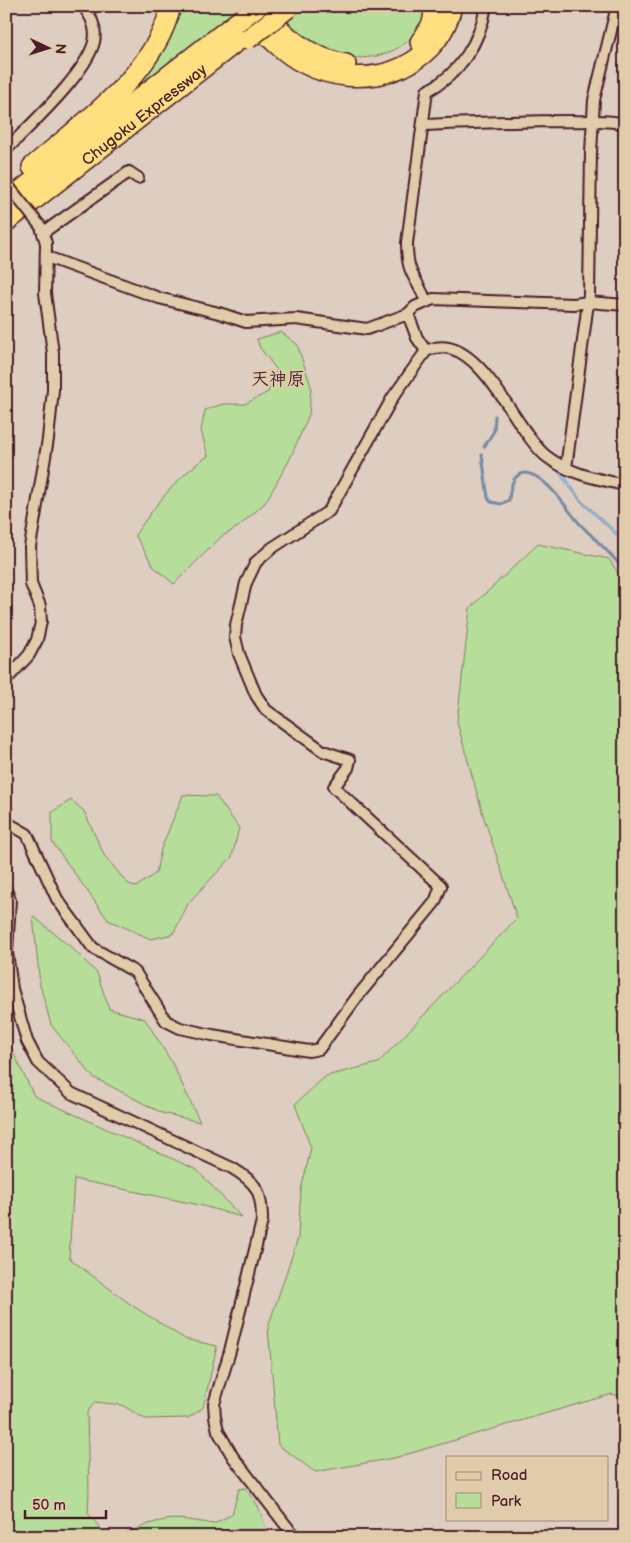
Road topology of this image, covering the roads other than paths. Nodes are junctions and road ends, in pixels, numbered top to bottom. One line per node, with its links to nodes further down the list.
1 (83, 6): 13 (street)
2 (171, 6): 16 (highway)
3 (258, 6): 4 (highway); 9 (highway, Chugoku Expressway, bridge)
4 (435, 6)
5 (452, 6): 9 (highway)
6 (486, 6): 12 (street)
7 (617, 6): 10 (street)
8 (287, 7): 9 (highway, Chugoku Expressway)
9 (243, 26): 17 (highway, Chugoku Expressway); 18 (highway, Chugoku Expressway)
10 (593, 120): 11 (street); 12 (street); 22 (street)
11 (625, 124)
12 (423, 125): 21 (street)
13 (6, 150)
14 (138, 178): 19 (street)
15 (6, 183): 19 (street, bridge)
16 (6, 189)
17 (6, 202)
18 (6, 222)
19 (42, 230): 20 (street)
20 (47, 257): 24 (street); 28 (street)
21 (426, 301): 22 (street); 24 (street)
22 (588, 302): 23 (street); 26 (street)
23 (625, 305)
24 (408, 314): 25 (street)
25 (426, 351): 26 (street); 29 (street)
26 (566, 468): 27 (street)
27 (625, 485)
28 (6, 680)
29 (6, 822)
30 (6, 890): 31 (street)
31 (295, 1537)

